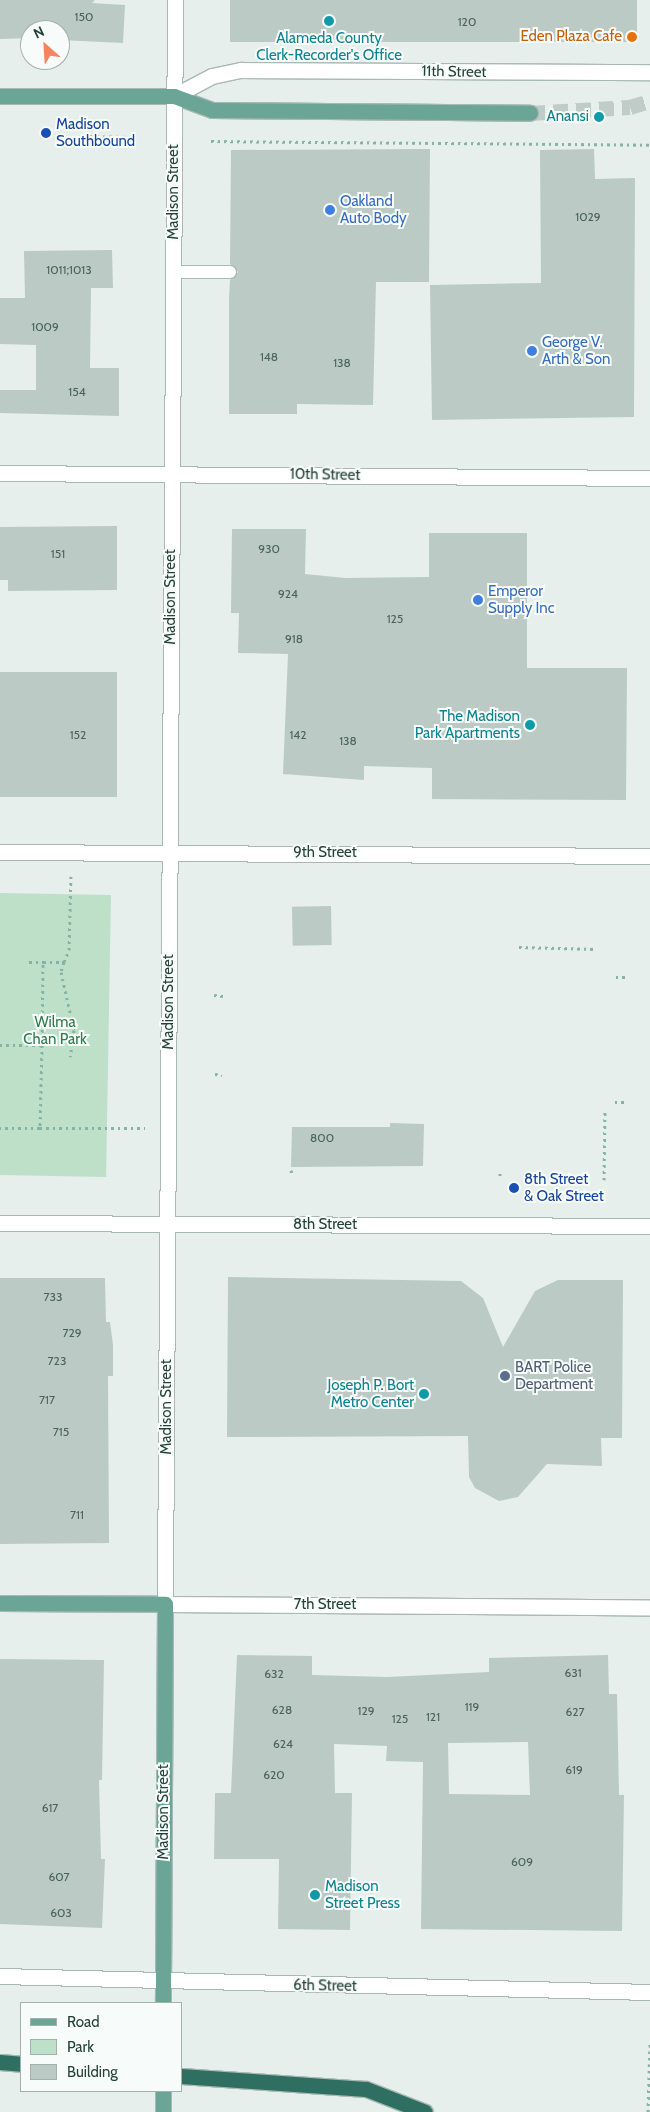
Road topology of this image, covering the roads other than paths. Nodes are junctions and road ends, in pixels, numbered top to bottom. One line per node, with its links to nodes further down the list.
1 (175, 0): 4 (main road, Madison Street)
2 (650, 72): 4 (main road, 11th Street)
3 (0, 96): 4 (main road, 11th Street)
4 (174, 96): 5 (main road, 11th Street); 6 (main road, Madison Street)
5 (530, 113)
6 (173, 272): 7 (lane); 9 (main road, Madison Street)
7 (230, 272)
8 (0, 473): 9 (main road, 10th Street)
9 (172, 473): 10 (main road, 10th Street); 12 (main road, Madison Street)
10 (650, 478)
11 (0, 852): 12 (main road, 9th Street)
12 (170, 853): 13 (main road, 9th Street); 15 (main road, Madison Street)
13 (650, 856)
14 (0, 1223): 15 (main road, 8th Street)
15 (168, 1224): 16 (main road, 8th Street); 18 (main road, Madison Street)
16 (650, 1226)
17 (0, 1603): 18 (main road, 7th Street)
18 (165, 1604): 19 (main road, 7th Street); 21 (main road, Madison Street)
19 (650, 1607)
20 (0, 1976): 21 (main road, 6th Street)
21 (162, 1983): 22 (main road, 6th Street); 23 (main road, Madison Street)
22 (650, 1992)
23 (162, 2002)
24 (0, 2062): 25 (highway)
25 (20, 2064)
26 (182, 2076): 29 (highway)
27 (163, 2092): 28 (main road)
28 (163, 2112)
29 (425, 2112)

